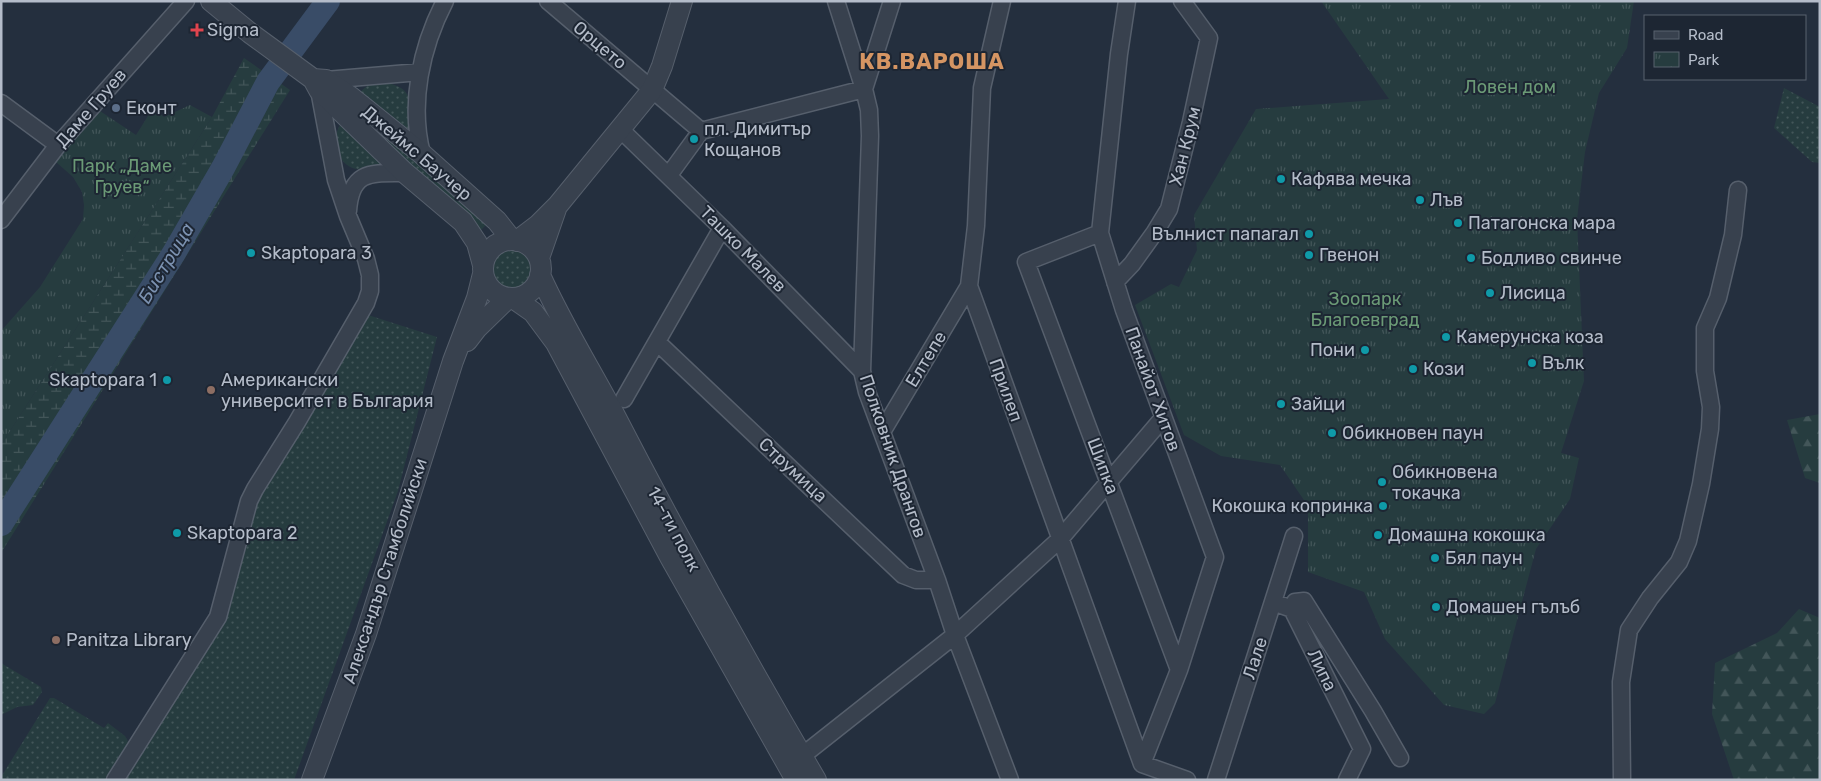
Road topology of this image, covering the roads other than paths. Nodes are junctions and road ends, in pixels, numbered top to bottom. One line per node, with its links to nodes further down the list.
1 (186, 1): 21 (street, Даме Груев)
2 (211, 1): 13 (street, Джеймс Баучер)
3 (445, 1): 11 (street)
4 (548, 1): 15 (street, Орцето)
5 (682, 1): 15 (street)
6 (836, 1): 14 (street, Полковник Дрангов)
7 (892, 1): 14 (street)
8 (1002, 1): 37 (street, Прилеп)
9 (1127, 1): 32 (street, Панайот Хитов)
10 (1182, 1): 36 (street, Хан Крум)
11 (420, 72): 12 (street); 18 (street)
12 (381, 75): 13 (street); 17 (street); 18 (street)
13 (320, 83): 17 (street, Джеймс Баучер); 22 (street)
14 (864, 89): 20 (street); 41 (street, Полковник Дрангов)
15 (652, 90): 19 (street); 20 (street, Орцето)
16 (1, 103): 21 (street)
17 (347, 104): 22 (street); 23 (street, Джеймс Баучер); 24 (street, Джеймс Баучер)
18 (417, 114): 23 (street)
19 (620, 130): 25 (street, Ташко Малев); 28 (street)
20 (701, 132): 25 (street)
21 (58, 145): 30 (street, Даме Груев)
22 (330, 152): 26 (street); 29 (street)
23 (422, 154): 33 (street, Джеймс Баучер)
24 (405, 173): 26 (street); 35 (street, Джеймс Баучер)
25 (669, 175): 31 (street, Ташко Малев)
26 (365, 176): 29 (street)
27 (1738, 190): 64 (street)
28 (558, 205): 33 (street); 34 (street)
29 (348, 216): 56 (street)
30 (1, 220)
31 (722, 228): 39 (street); 41 (street, Ташко Малев)
32 (1100, 233): 36 (street, Панайот Хитов); 45 (street, Шипка)
33 (514, 240): 34 (street); 35 (street)
34 (539, 267): 38 (street); 53 (street, 14-ти полк)
35 (483, 270): 38 (street); 40 (street, Александър Стамболийски)
36 (1115, 282): 43 (street, Панайот Хитов)
37 (969, 286): 44 (street, Елтепе); 47 (street, Прилеп)
38 (511, 298): 40 (street, Александър Стамболийски); 58 (street, 14-ти полк)
39 (657, 342): 42 (street); 48 (street, Струмица)
40 (453, 361): 57 (street, Александър Стамболийски)
41 (862, 371): 44 (street, Полковник Дрангов)
42 (624, 398)
43 (1163, 418): 45 (street); 52 (street, Панайот Хитов)
44 (882, 432): 48 (street, Полковник Дрангов)
45 (1109, 481): 47 (street); 52 (street, Шипка)
46 (1294, 536): 49 (street, Лале)
47 (1060, 539): 51 (street); 55 (street, Прилеп)
48 (937, 580): 51 (street, Полковник Дрангов)
49 (1273, 602): 50 (street); 62 (street, Лале)
50 (1292, 609): 54 (street); 63 (street, Липа)
51 (955, 635): 53 (street); 60 (street, Полковник Дрангов)
52 (1179, 670): 55 (street, Панайот Хитов)
53 (802, 756): 59 (street, 14-ти полк)
54 (1400, 758)
55 (1142, 764): 61 (street)
56 (115, 780)
57 (312, 780)
58 (796, 780)
59 (816, 780)
60 (1010, 780)
61 (1187, 780)
62 (1216, 780)
63 (1347, 780)
64 (1622, 780)

